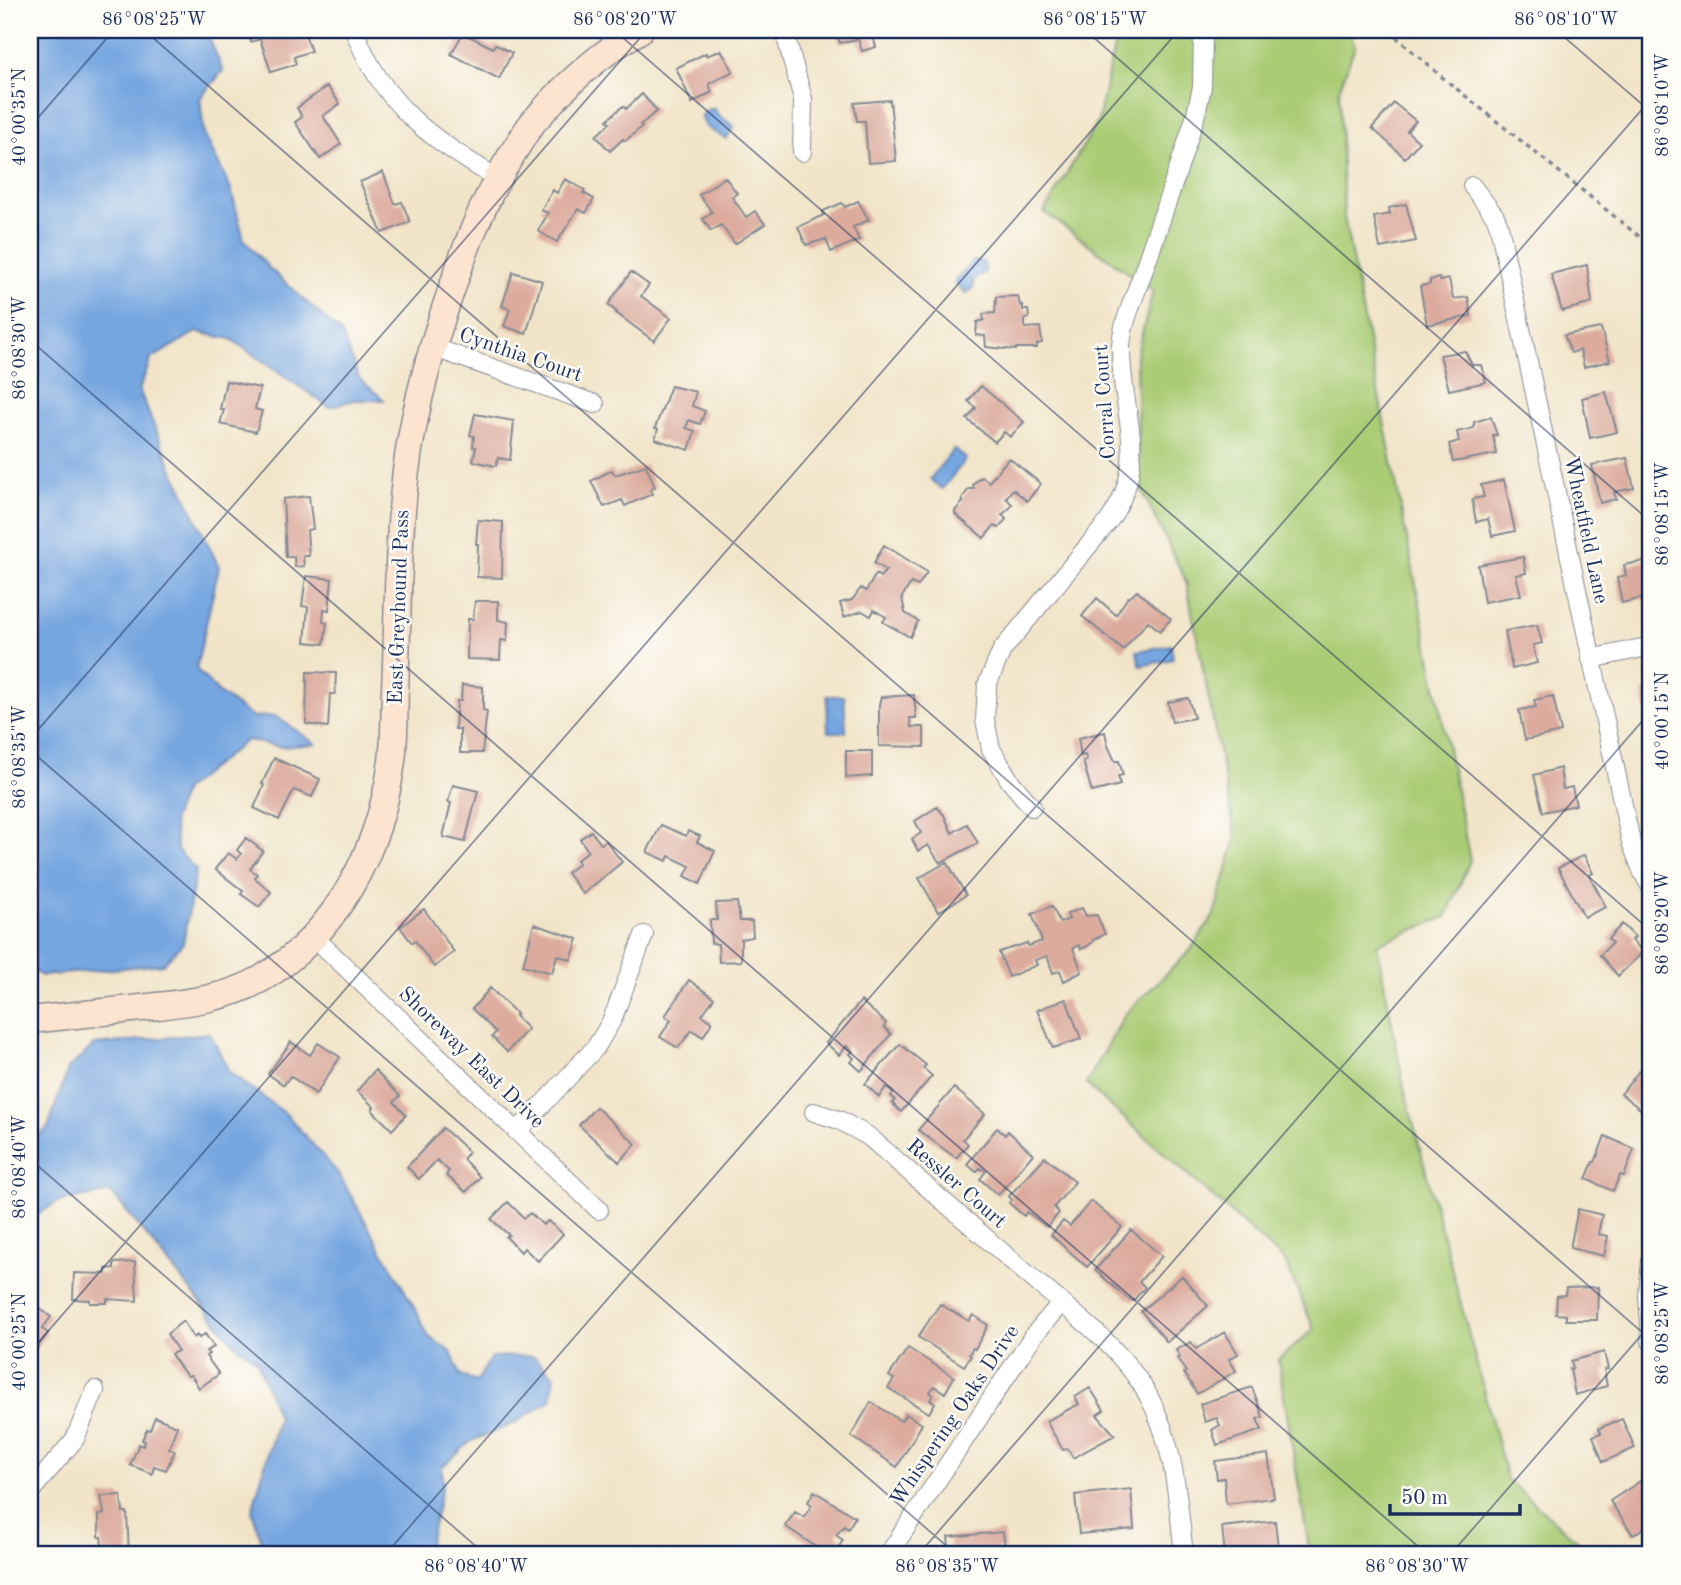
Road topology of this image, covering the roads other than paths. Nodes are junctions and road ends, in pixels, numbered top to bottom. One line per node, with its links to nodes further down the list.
1 (354, 30): 6 (street)
2 (640, 30): 6 (street, East Greyhound Pass)
3 (784, 30): 5 (street)
4 (1203, 30): 12 (street, Corral Court)
5 (802, 152)
6 (497, 178): 8 (street, East Greyhound Pass)
7 (1472, 186): 11 (street, Wheatfield Lane)
8 (432, 347): 9 (street, Cynthia Court); 15 (street, East Greyhound Pass)
9 (595, 404)
10 (1651, 646): 11 (street)
11 (1591, 659): 13 (street, Wheatfield Lane)
12 (1032, 807)
13 (1651, 887)
14 (644, 935): 18 (street)
15 (314, 937): 16 (street, East Greyhound Pass); 18 (street, Shoreway East Drive)
16 (30, 1020)
17 (814, 1112): 21 (street, Ressler Court)
18 (517, 1132): 19 (street, Shoreway East Drive)
19 (598, 1210)
20 (1651, 1261): 22 (street)
21 (1061, 1303): 25 (street, Whispering Oaks Drive); 26 (street, Ressler Court)
22 (1651, 1341)
23 (95, 1391): 24 (street)
24 (30, 1492)
25 (888, 1555)
26 (1184, 1555)

